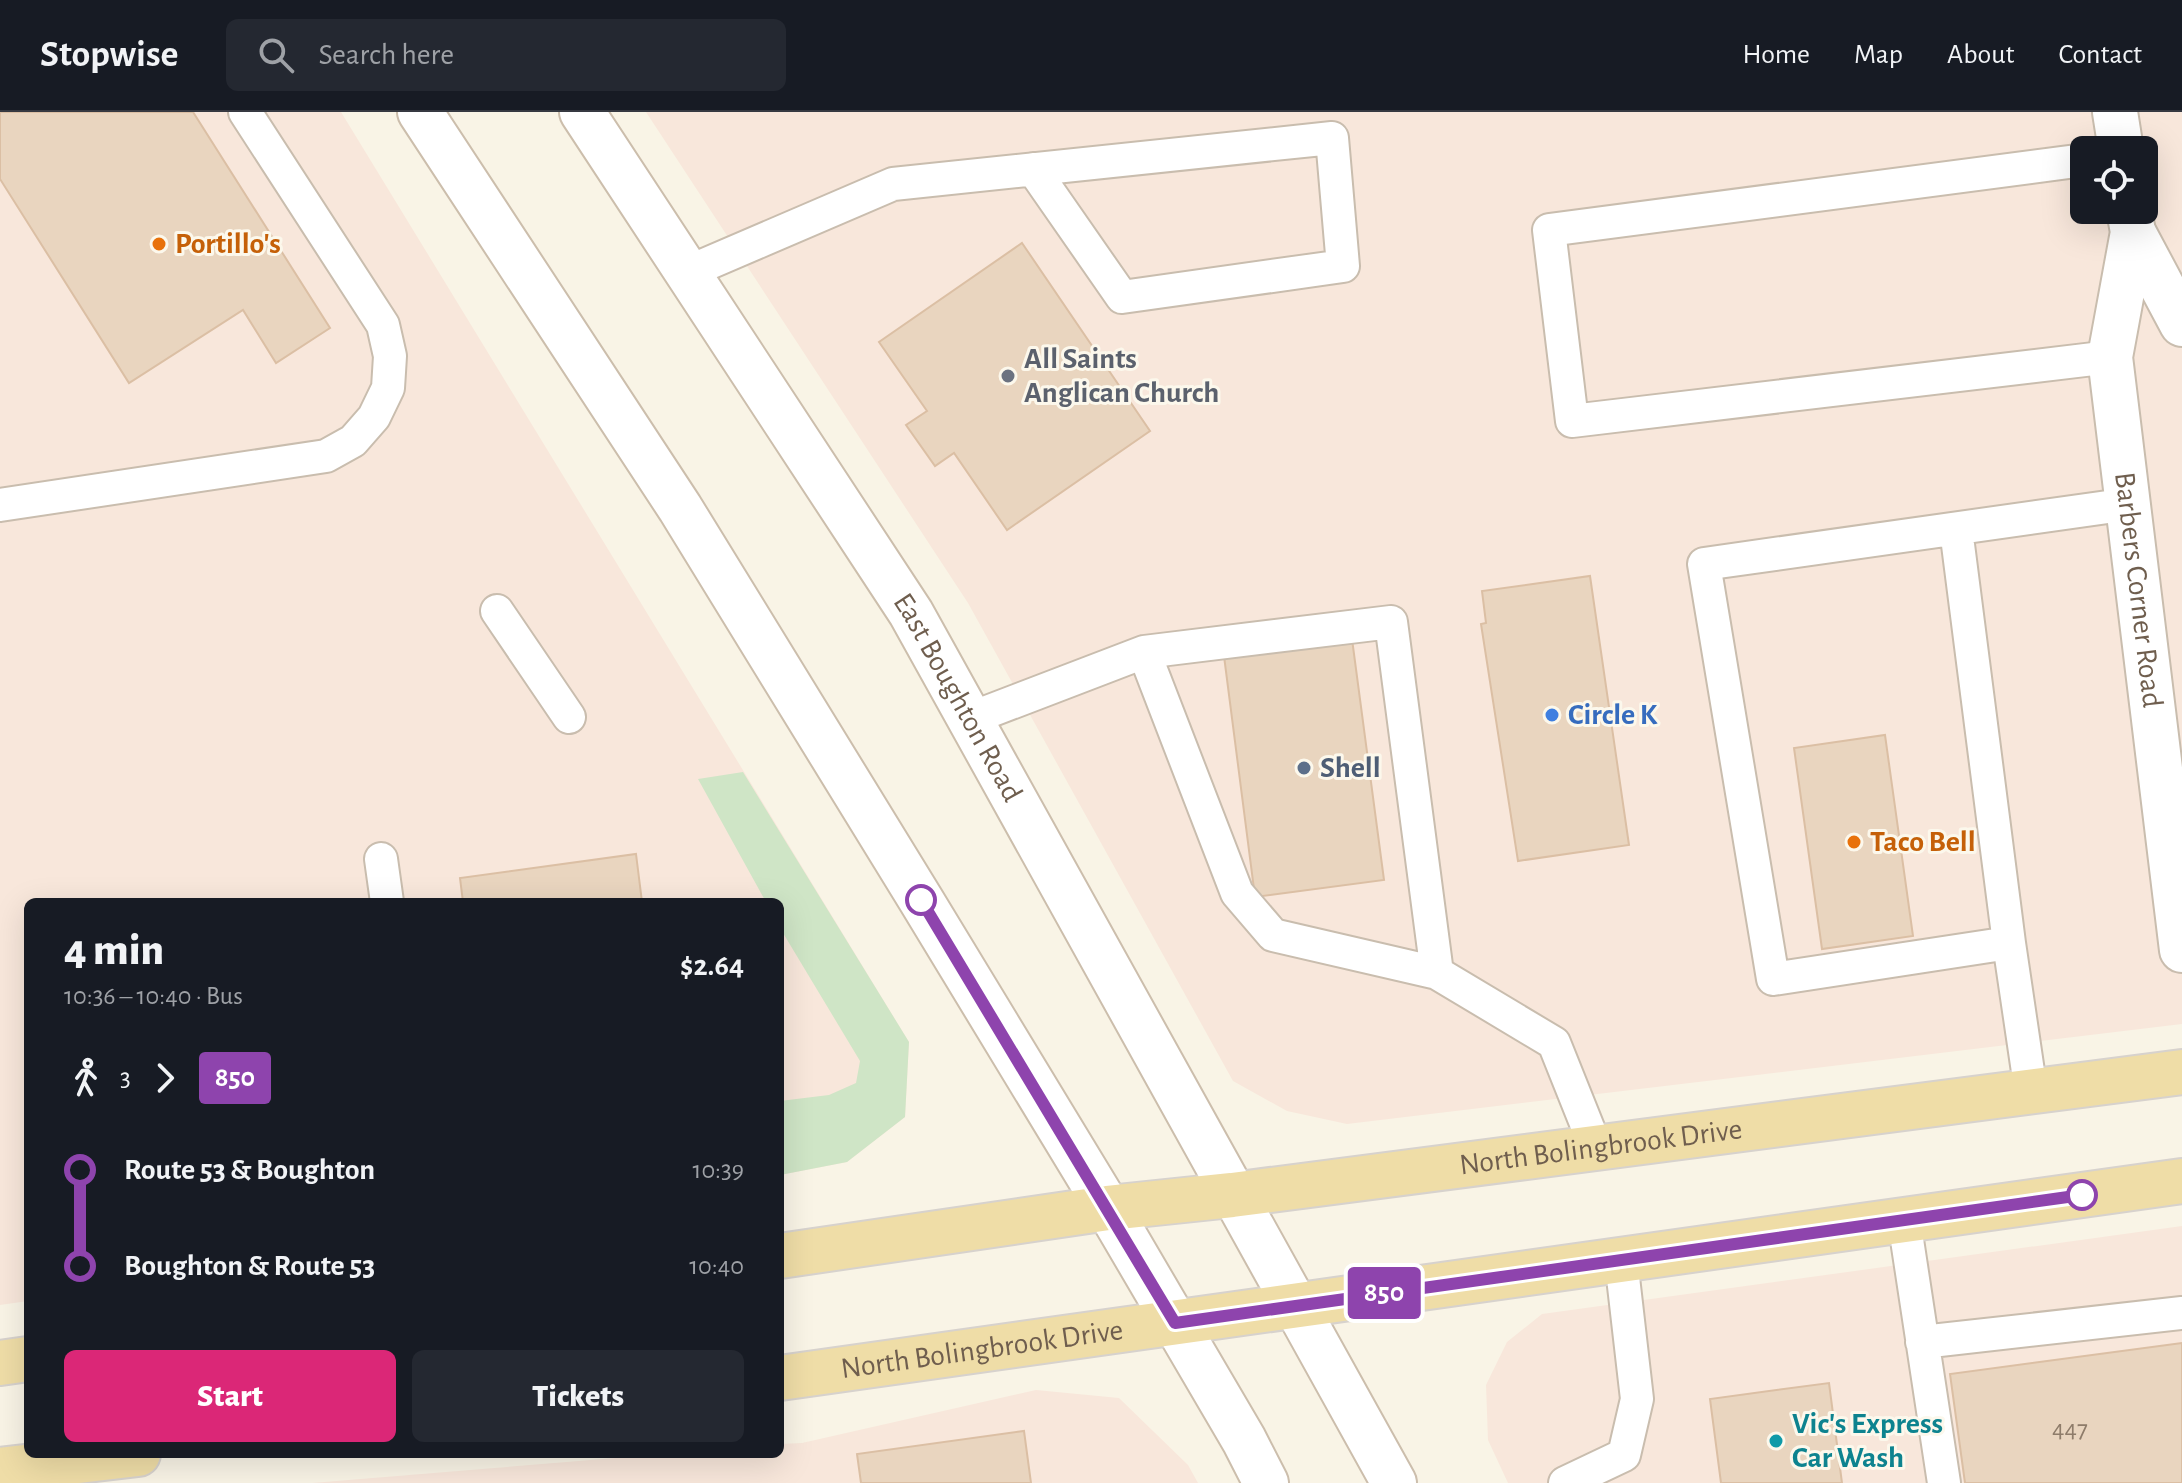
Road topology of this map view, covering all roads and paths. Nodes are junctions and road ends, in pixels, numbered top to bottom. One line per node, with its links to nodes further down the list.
1 (245, 112): 14 (lane)
2 (420, 112): 30 (main road)
3 (582, 112): 10 (main road, East Boughton Road)
4 (2115, 112): 5 (main road)
5 (2119, 136)
6 (2070, 162): 12 (lane)
7 (1033, 169): 7 (lane); 10 (lane)
8 (2131, 224): 12 (main road, Barbers Corner Road)
9 (2132, 224): 11 (main road, Barbers Corner Road)
10 (688, 272): 19 (main road, East Boughton Road)
11 (2182, 324)
12 (2110, 357): 13 (main road, Barbers Corner Road)
13 (2129, 504): 15 (lane); 23 (main road, Barbers Corner Road)
14 (0, 505)
15 (1956, 529): 22 (lane); 22 (lane)
16 (497, 611): 18 (lane)
17 (1144, 652): 19 (lane); 24 (lane); 24 (lane)
18 (569, 717)
19 (969, 719): 29 (main road, East Boughton Road)
20 (381, 859): 21 (lane)
21 (386, 898)
22 (2009, 943): 26 (lane)
23 (2182, 950)
24 (1437, 973): 27 (lane)
25 (2182, 1072): 26 (main road, North Bolingbrook Drive)
26 (2031, 1092): 27 (main road, North Bolingbrook Drive)
27 (1596, 1148): 29 (main road, North Bolingbrook Drive)
28 (2182, 1181): 31 (main road, North Bolingbrook Drive)
29 (1232, 1195): 30 (main road, North Bolingbrook Drive); 34 (main road, East Boughton Road)
30 (1108, 1208): 32 (main road, North Bolingbrook Drive); 36 (main road)
31 (1904, 1220): 33 (main road, North Bolingbrook Drive); 37 (lane)
32 (784, 1255)
33 (1621, 1260): 34 (main road, North Bolingbrook Drive); 45 (lane)
34 (1297, 1306): 36 (main road, North Bolingbrook Drive); 44 (main road, East Boughton Road)
35 (2182, 1313): 37 (lane)
36 (1175, 1323): 40 (main road, North Bolingbrook Drive); 43 (main road)
37 (1922, 1342): 46 (lane)
38 (24, 1360): 39 (main road)
39 (0, 1363)
40 (784, 1377)
41 (104, 1458): 42 (main road)
42 (0, 1470)
43 (1266, 1483)
44 (1394, 1483)
45 (1565, 1483)
46 (1944, 1483)

